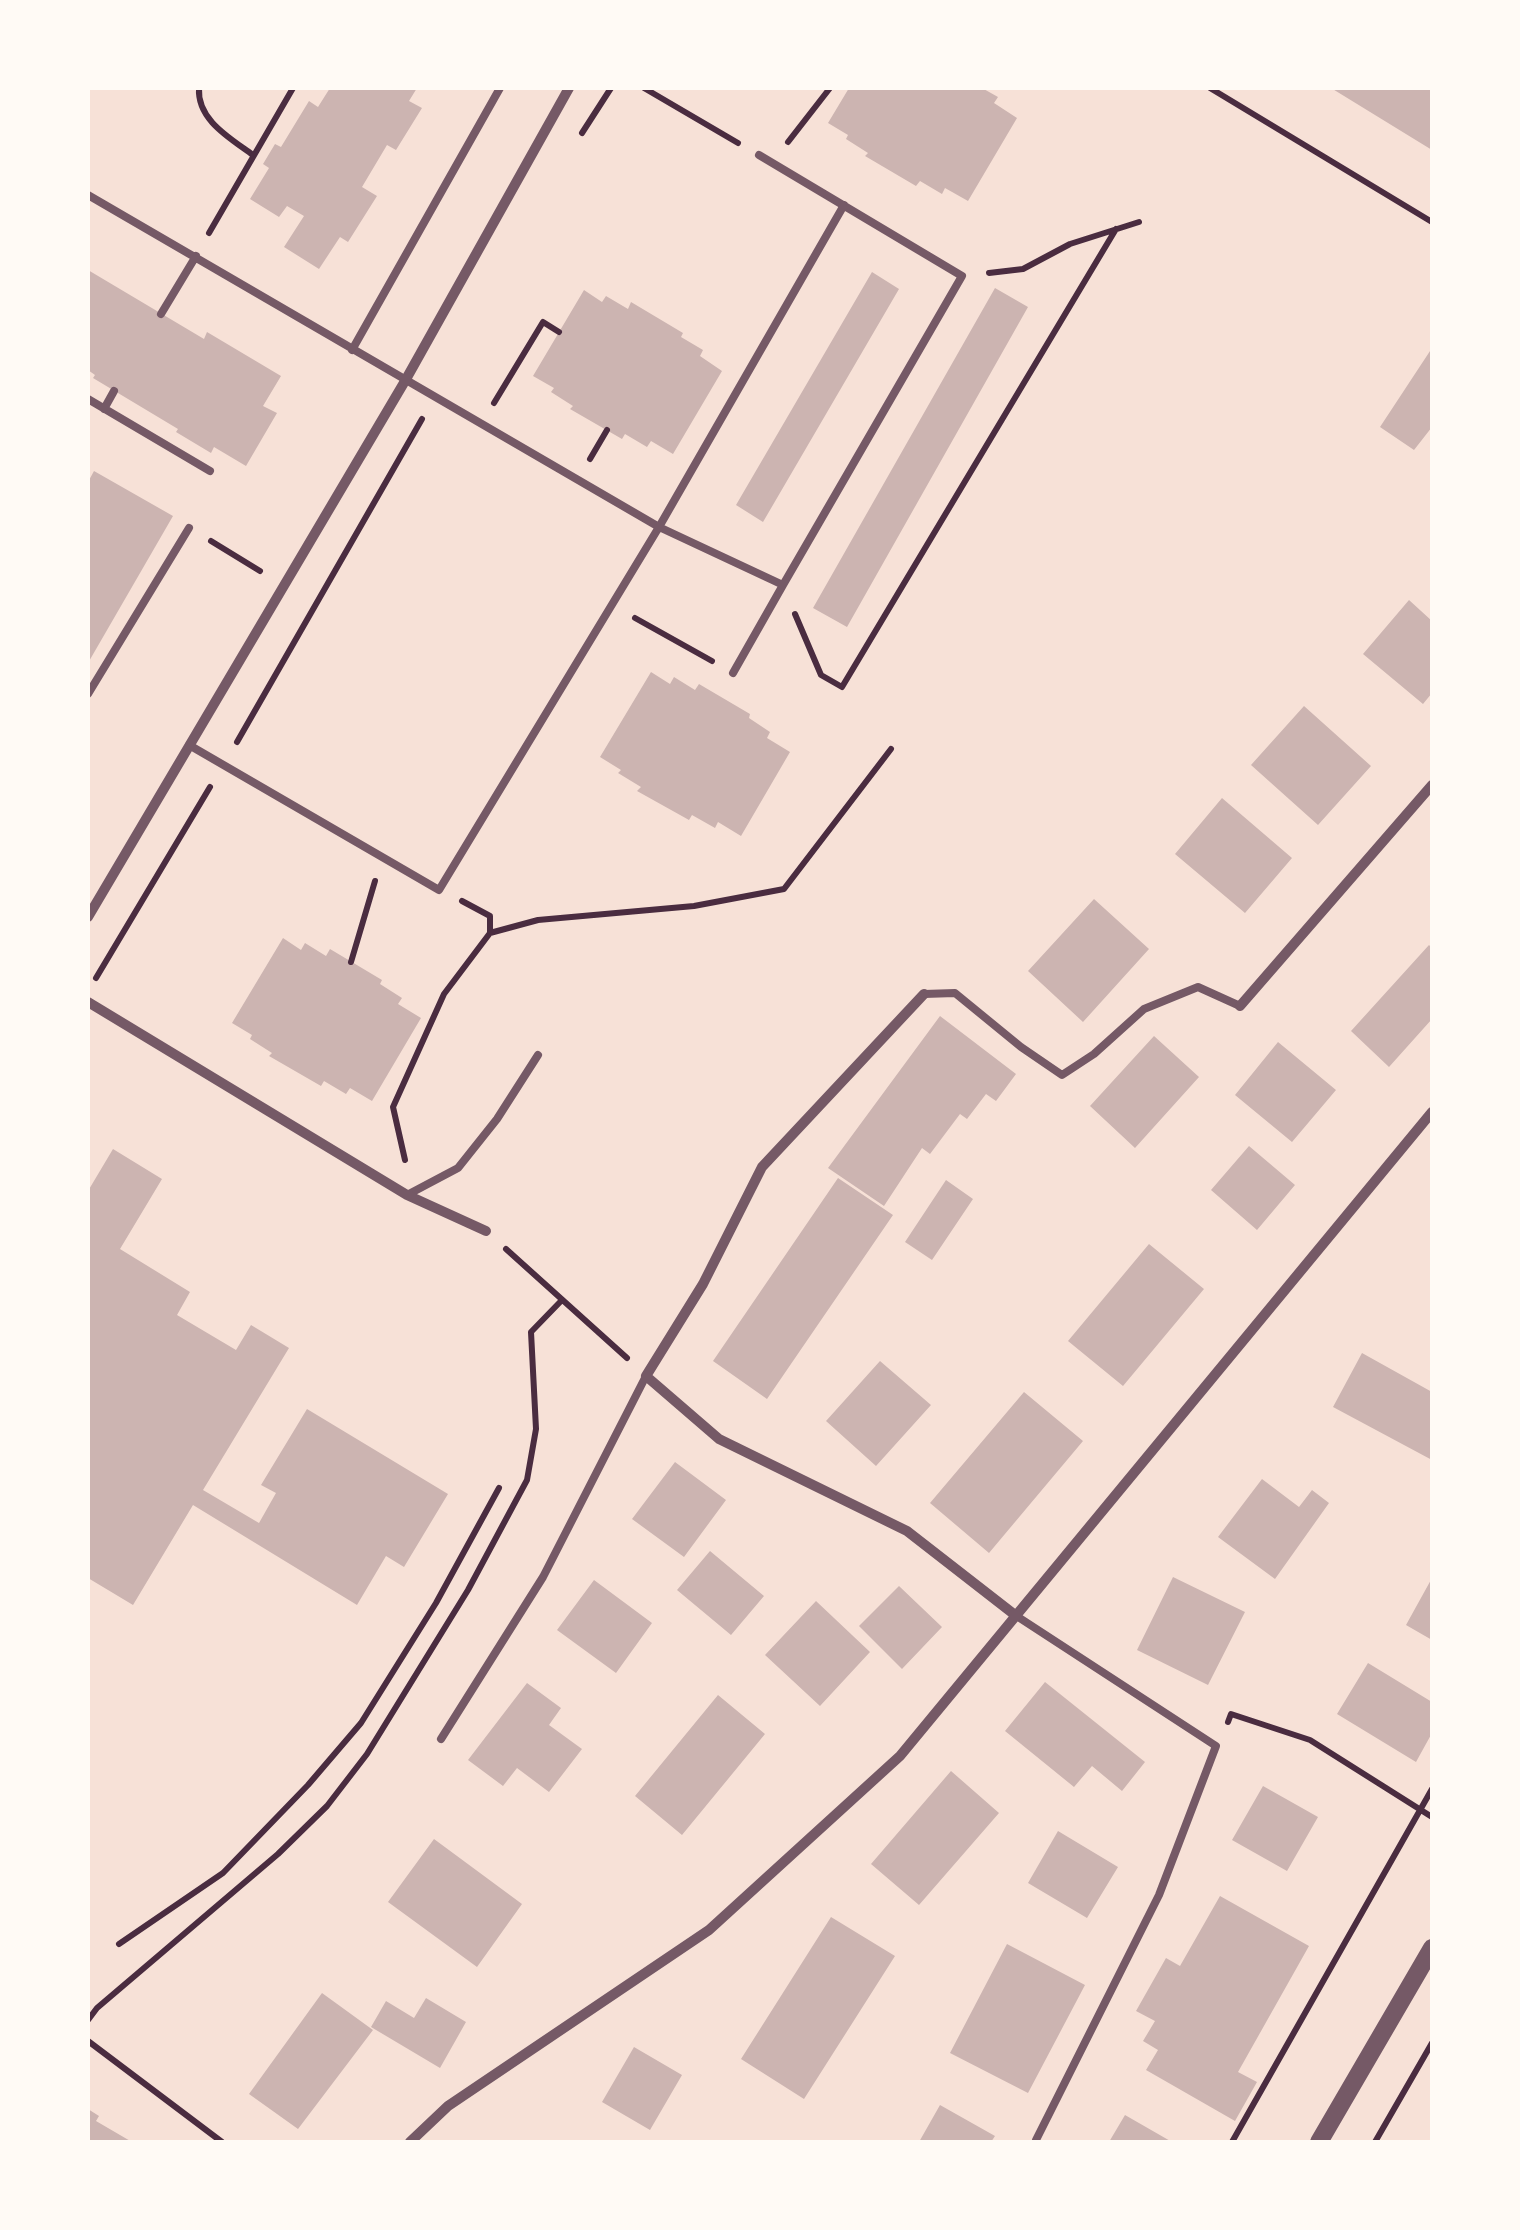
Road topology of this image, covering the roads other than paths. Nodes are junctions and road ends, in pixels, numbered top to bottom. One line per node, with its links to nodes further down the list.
1 (500, 88): 8 (lane)
2 (568, 88): 9 (street)
3 (759, 155): 5 (lane)
4 (88, 194): 6 (lane)
5 (844, 206): 14 (lane); 16 (lane)
6 (196, 256): 7 (lane); 8 (lane)
7 (162, 314)
8 (352, 350): 9 (lane)
9 (405, 381): 14 (lane); 19 (street)
10 (114, 391): 12 (lane)
11 (88, 399): 12 (lane)
12 (104, 409): 13 (lane)
13 (210, 471)
14 (659, 527): 16 (lane); 19 (lane)
15 (189, 528): 18 (lane)
16 (783, 585): 17 (lane)
17 (733, 673)
18 (88, 694)
19 (189, 745): 21 (street)
20 (1432, 785): 24 (street)
21 (88, 916)
22 (924, 994): 24 (lane); 29 (street)
23 (88, 1002): 27 (street)
24 (1240, 1006)
25 (538, 1055): 27 (lane)
26 (1432, 1112): 30 (street)
27 (407, 1196): 28 (street)
28 (486, 1231)
29 (646, 1376): 30 (street); 31 (lane)
30 (1015, 1615): 33 (lane); 34 (street)
31 (442, 1740)
32 (1432, 1948): 35 (street)
33 (1036, 2140)
34 (410, 2142)
35 (1319, 2142)

